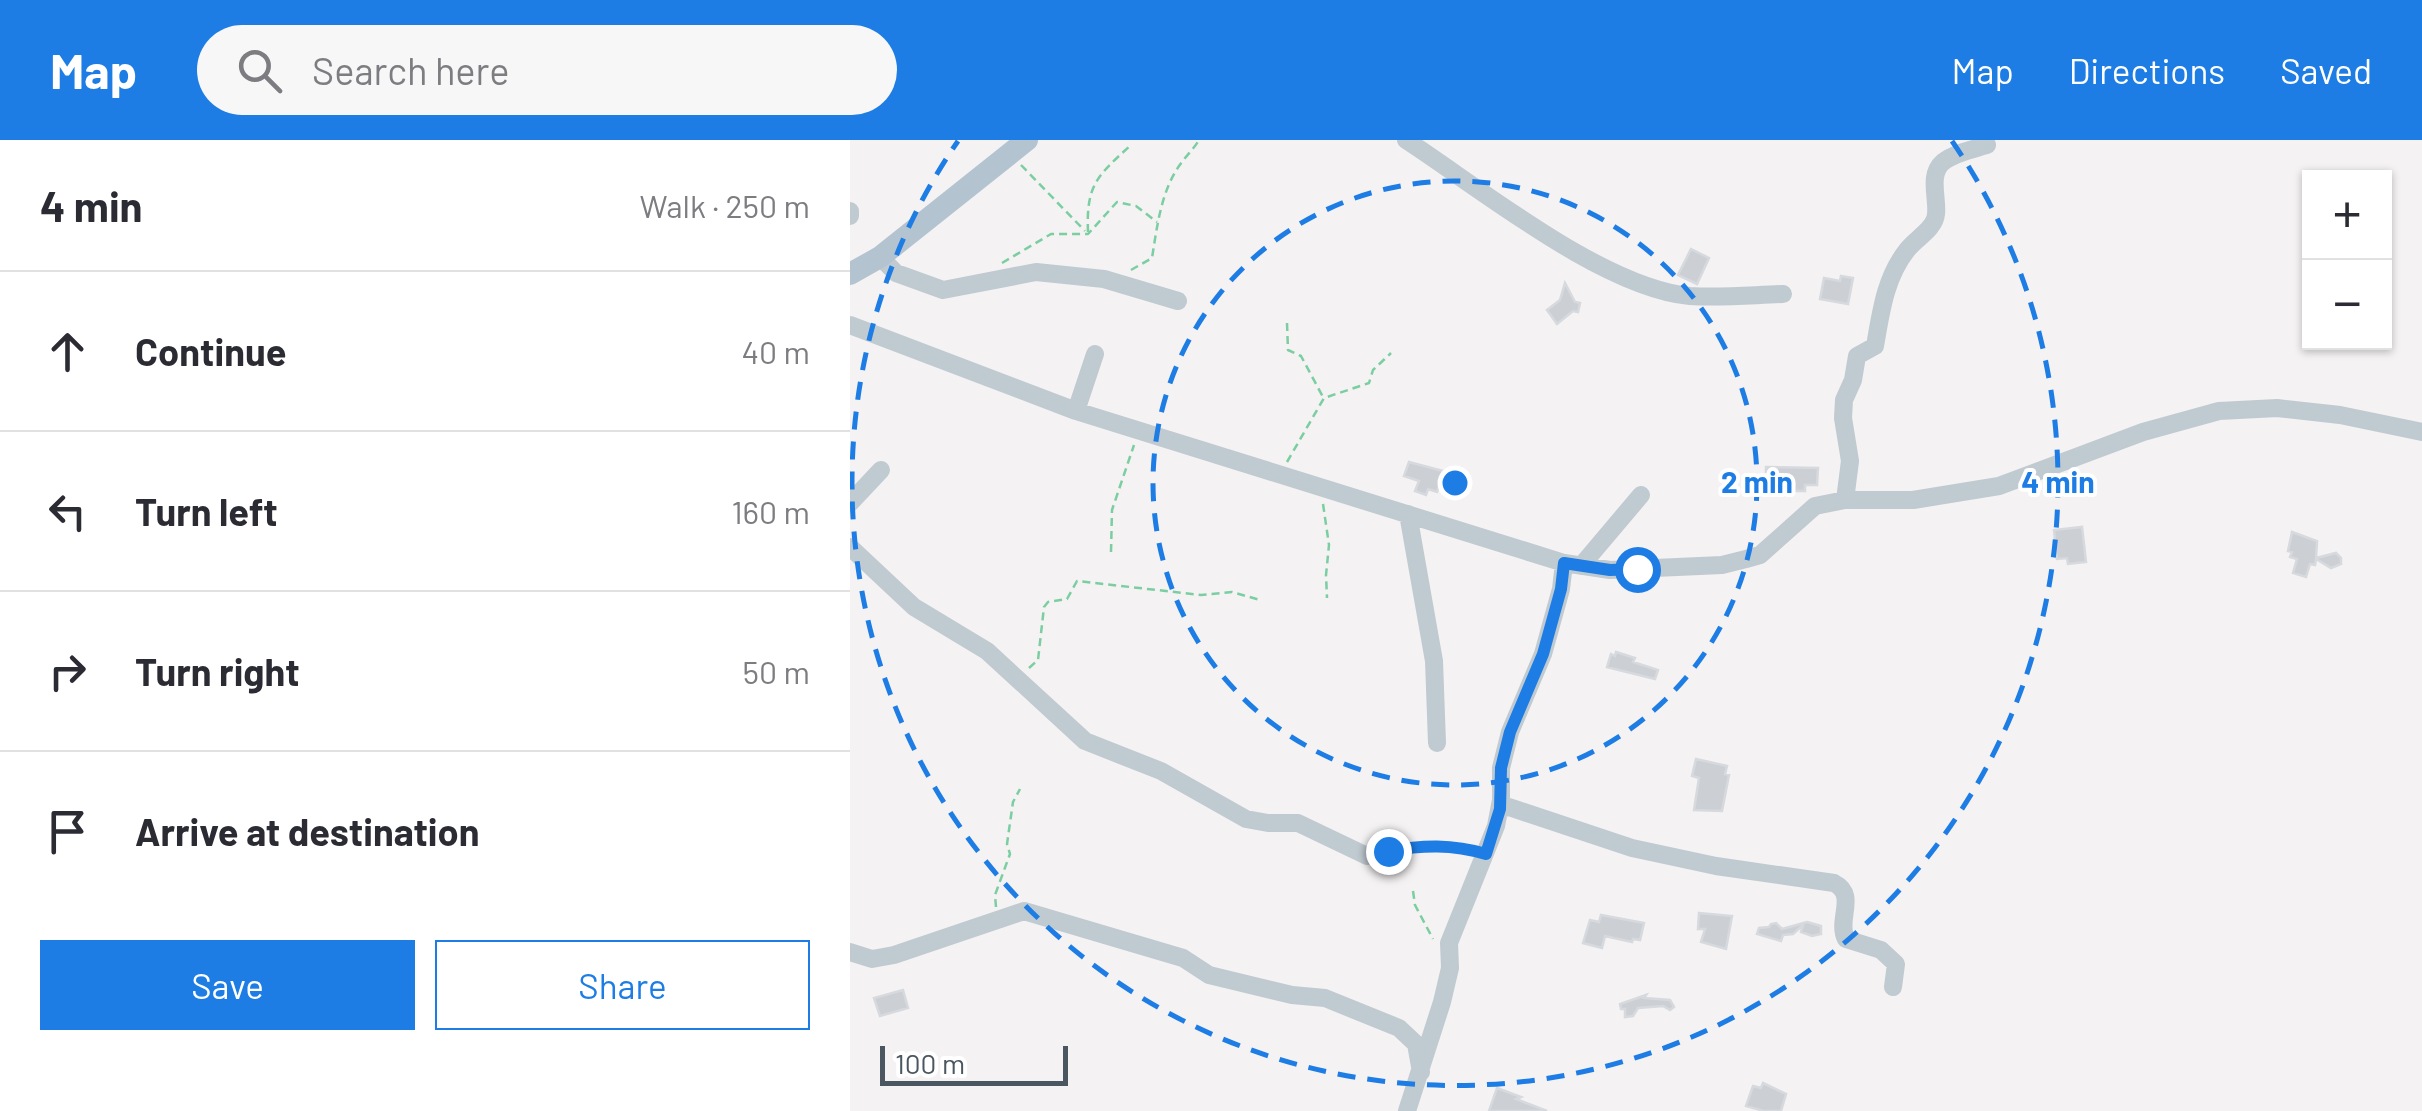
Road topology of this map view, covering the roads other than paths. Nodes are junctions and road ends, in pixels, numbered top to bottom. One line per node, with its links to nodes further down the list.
1 (1406, 140): 6 (street)
2 (1987, 145): 14 (street)
3 (1018, 147): 4 (main road)
4 (880, 257): 5 (main road); 7 (street)
5 (850, 274)
6 (1783, 294)
7 (1178, 301)
8 (850, 325): 10 (street)
9 (1095, 354): 10 (street)
10 (1076, 410): 16 (street)
11 (2422, 432): 14 (street)
12 (881, 470): 15 (street)
13 (1641, 495): 18 (street)
14 (1845, 500): 18 (street)
15 (850, 503)
16 (1408, 514): 18 (street); 19 (street)
17 (850, 547): 21 (street)
18 (1573, 564): 20 (street)
19 (1436, 743)
20 (1500, 809): 23 (street); 24 (street)
21 (1367, 856)
22 (850, 952): 24 (street)
23 (1893, 987)
24 (1420, 1072): 25 (street)
25 (1407, 1111)

